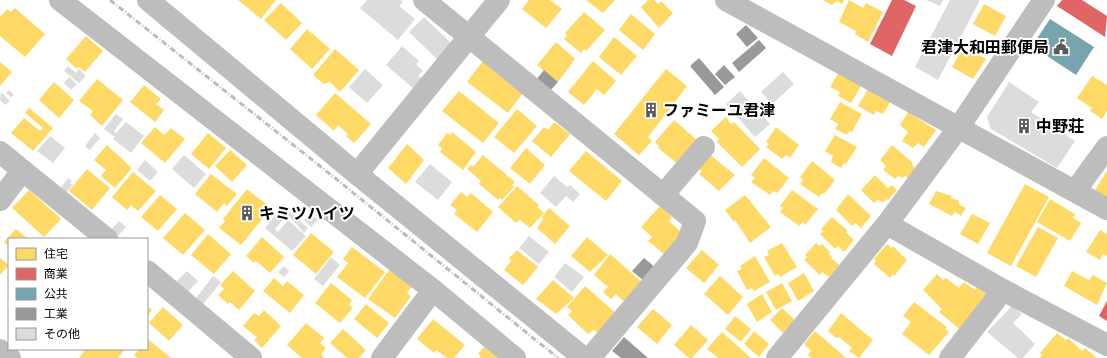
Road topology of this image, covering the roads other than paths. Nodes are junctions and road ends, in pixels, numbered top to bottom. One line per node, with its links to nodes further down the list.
1 (60, 0): 21 (street)
2 (148, 0): 13 (street)
3 (424, 0): 7 (street)
4 (499, 0): 7 (street)
5 (726, 0): 8 (street)
6 (1044, 0): 8 (street)
7 (470, 37): 13 (street); 15 (street)
8 (959, 127): 14 (street); 18 (street)
9 (704, 147): 15 (street)
10 (1107, 147): 14 (street)
11 (0, 152): 12 (street)
12 (22, 171): 16 (street); 19 (street)
13 (357, 174): 29 (street)
14 (1075, 191): 17 (street)
15 (663, 195): 30 (street)
16 (0, 200)
17 (1107, 209)
18 (887, 224): 22 (street); 31 (street)
19 (106, 238)
20 (148, 273): 26 (street)
21 (433, 290): 27 (street); 28 (street)
22 (1003, 290): 23 (street); 32 (street)
23 (1107, 345)
24 (0, 350): 25 (street)
25 (10, 358)
26 (251, 358)
27 (382, 358)
28 (515, 358)
29 (584, 358)
30 (590, 358)
31 (777, 358)
32 (950, 358)

